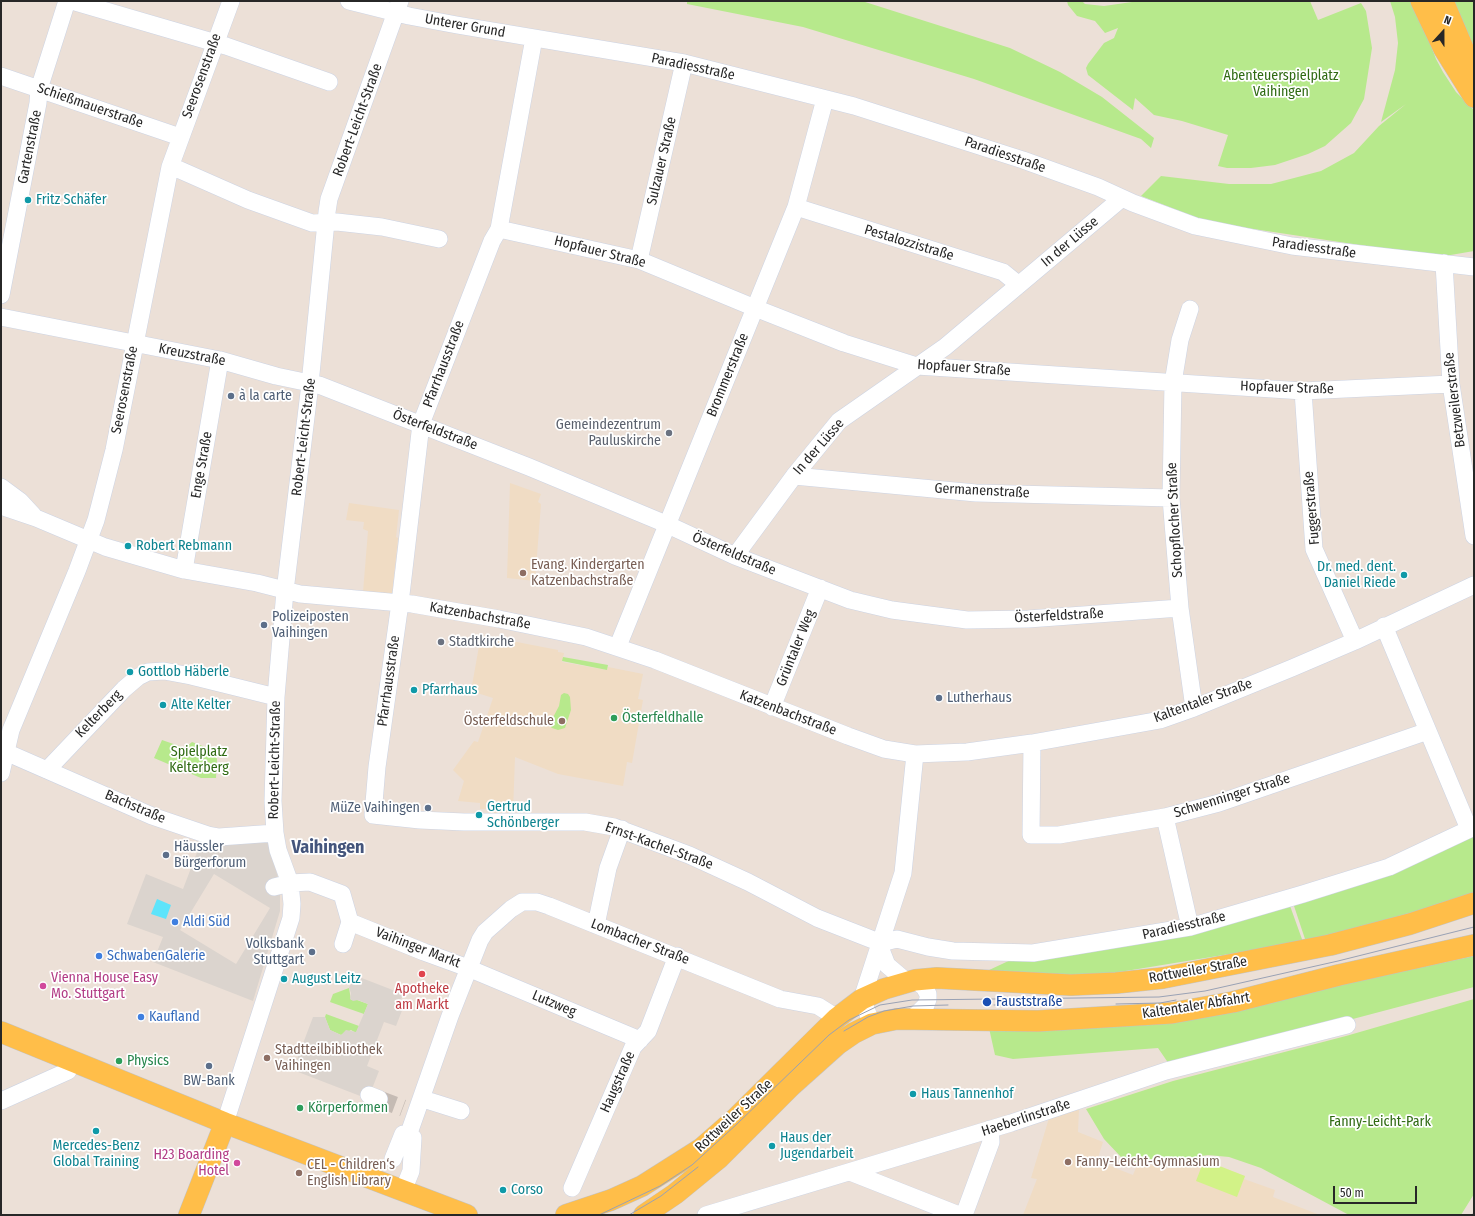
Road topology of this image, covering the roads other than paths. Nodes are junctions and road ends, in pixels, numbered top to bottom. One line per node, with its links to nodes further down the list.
1 (67, 1): 14 (street, Gartenstraße)
2 (72, 1): 9 (street)
3 (231, 1): 9 (street, Seerosenstraße)
4 (348, 1): 7 (street, Unterer Grund)
5 (1421, 1): 15 (main road)
6 (1443, 1): 11 (main road)
7 (398, 7): 8 (street, Unterer Grund); 21 (street, Robert-Leicht-Straße)
8 (534, 38): 10 (street, Paradiesstraße); 22 (street, Pfarrhausstraße)
9 (215, 42): 13 (street); 17 (street, Seerosenstraße)
10 (684, 63): 16 (street, Paradiesstraße); 24 (street, Sulzauer Straße)
11 (1474, 74)
12 (1, 76): 14 (street, Schießmauerstraße)
13 (329, 82)
14 (39, 89): 17 (street, Schießmauerstraße); 28 (street, Gartenstraße)
15 (1474, 97)
16 (824, 99): 19 (street, Paradiesstraße); 20 (street, Brommerstraße)
17 (180, 137): 18 (street, Seerosenstraße)
18 (170, 167): 21 (street); 32 (street, Seerosenstraße)
19 (1122, 198): 25 (street, Paradiesstraße); 27 (street, In der Lüsse)
20 (796, 207): 27 (street, Pestalozzistraße); 29 (street, Brommerstraße)
21 (326, 224): 23 (street); 38 (street, Robert-Leicht-Straße)
22 (499, 229): 24 (street, Hopfauer Straße); 41 (street, Pfarrhausstraße)
23 (439, 238)
24 (639, 260): 29 (street, Hopfauer Straße)
25 (1444, 264): 26 (street, Paradiesstraße); 39 (street, Betzweilerstraße)
26 (1474, 267)
27 (1019, 285): 33 (street, In der Lüsse)
28 (1, 295)
29 (755, 308): 35 (street, Hopfauer Straße); 47 (street, Brommerstraße)
30 (1190, 309): 37 (street, Schopflocher Straße)
31 (1, 318): 32 (street, Kreuzstraße)
32 (134, 344): 34 (street, Kreuzstraße); 49 (street, Seerosenstraße)
33 (945, 347): 35 (street, In der Lüsse); 36 (street)
34 (220, 360): 38 (street, Kreuzstraße); 51 (street, Enge Straße)
35 (917, 366): 36 (street, Hopfauer Straße); 42 (street, In der Lüsse)
36 (955, 367): 37 (street, Hopfauer Straße)
37 (1172, 383): 40 (street, Hopfauer Straße); 44 (street, Schopflocher Straße)
38 (310, 384): 41 (street, Österfeldstraße); 54 (street, Robert-Leicht-Straße)
39 (1451, 384): 40 (street, Hopfauer Straße); 48 (street, Betzweilerstraße)
40 (1303, 391): 58 (street, Fuggerstraße)
41 (421, 424): 47 (street, Österfeldstraße); 55 (street, Pfarrhausstraße)
42 (794, 476): 44 (street, Germanenstraße); 50 (street, In der Lüsse)
43 (1, 487): 46 (street, Katzenbachstraße)
44 (1171, 498): 56 (street, Schopflocher Straße)
45 (1, 506): 46 (street, Katzenbachstraße)
46 (36, 518): 49 (street, Katzenbachstraße)
47 (666, 524): 50 (street, Österfeldstraße); 59 (street, Brommerstraße)
48 (1474, 536)
49 (88, 541): 51 (street, Katzenbachstraße); 65 (street, Seerosenstraße)
50 (735, 556): 53 (street, Österfeldstraße)
51 (184, 570): 54 (street, Katzenbachstraße)
52 (1474, 585): 57 (street, Kaltentaler Straße)
53 (820, 588): 56 (street, Österfeldstraße); 61 (street, Grüntaler Weg)
54 (285, 592): 55 (street, Katzenbachstraße); 60 (street, Robert-Leicht-Straße)
55 (400, 603): 59 (street, Katzenbachstraße); 69 (street, Pfarrhausstraße)
56 (1180, 608): 62 (street, Schopflocher Straße)
57 (1384, 626): 58 (street, Kaltentaler Straße); 63 (street)
58 (1355, 641): 62 (street, Kaltentaler Straße)
59 (618, 646): 61 (street, Katzenbachstraße)
60 (276, 697): 67 (street, Kelterberg); 73 (street, Robert-Leicht-Straße)
61 (772, 707): 66 (street, Katzenbachstraße)
62 (1194, 708): 64 (street, Kaltentaler Straße)
63 (1428, 731): 70 (street, Schwenninger Straße); 71 (street)
64 (1032, 743): 66 (street, Kaltentaler Straße); 70 (street, Schwenninger Straße)
65 (3, 751): 67 (street, Bachstraße); 68 (street, Seerosenstraße)
66 (915, 754): 80 (street)
67 (47, 770): 73 (street, Bachstraße)
68 (1, 773)
69 (373, 815): 72 (street, Ernst-Kachel-Straße)
70 (1165, 817): 78 (street)
71 (1471, 828): 78 (street, Paradiesstraße)
72 (622, 829): 77 (street); 80 (street, Ernst-Kachel-Straße)
73 (275, 833): 74 (street, Robert-Leicht-Straße)
74 (282, 885): 76 (street); 96 (street)
75 (1474, 903): 84 (main road, Rottweiler Straße)
76 (350, 922): 79 (street); 83 (street, Vaihinger Markt)
77 (596, 925): 82 (street, Lombacher Straße); 83 (street, Lombacher Straße)
78 (1190, 927): 80 (street, Paradiesstraße)
79 (343, 944)
80 (881, 945): 84 (street); 85 (street)
81 (1474, 945): 87 (main road, Kaltentaler Abfahrt)
82 (677, 956): 86 (street, Lombacher Straße); 91 (street, Haugstraße)
83 (468, 968): 91 (street, Lutzweg); 94 (street, Vaihinger Markt)
84 (911, 981): 85 (main road, Rottweiler Straße); 87 (street)
85 (862, 999): 86 (main road, Rottweiler Straße); 88 (street)
86 (837, 1018): 105 (main road, Rottweiler Straße)
87 (912, 1019): 88 (main road, Rottweiler Straße)
88 (872, 1024): 106 (main road, Rottweiler Straße)
89 (1347, 1025): 97 (street, Haeberlinstraße)
90 (3, 1033): 92 (main road)
91 (640, 1040): 101 (street, Haugstraße)
92 (72, 1061): 93 (street); 96 (main road)
93 (1, 1100)
94 (414, 1106): 95 (street); 98 (street, Vaihinger Markt)
95 (461, 1111)
96 (225, 1123): 102 (main road); 103 (main road)
97 (990, 1130): 100 (street, Haeberlinstraße); 109 (street)
98 (408, 1136): 99 (street, Vaihinger Markt); 102 (street)
99 (393, 1159)
100 (850, 1172): 107 (street, Haeberlinstraße); 108 (street)
101 (572, 1188)
102 (403, 1191): 104 (main road)
103 (189, 1215)
104 (467, 1215)
105 (566, 1215)
106 (644, 1215)
107 (706, 1215)
108 (959, 1215)
109 (964, 1215)

